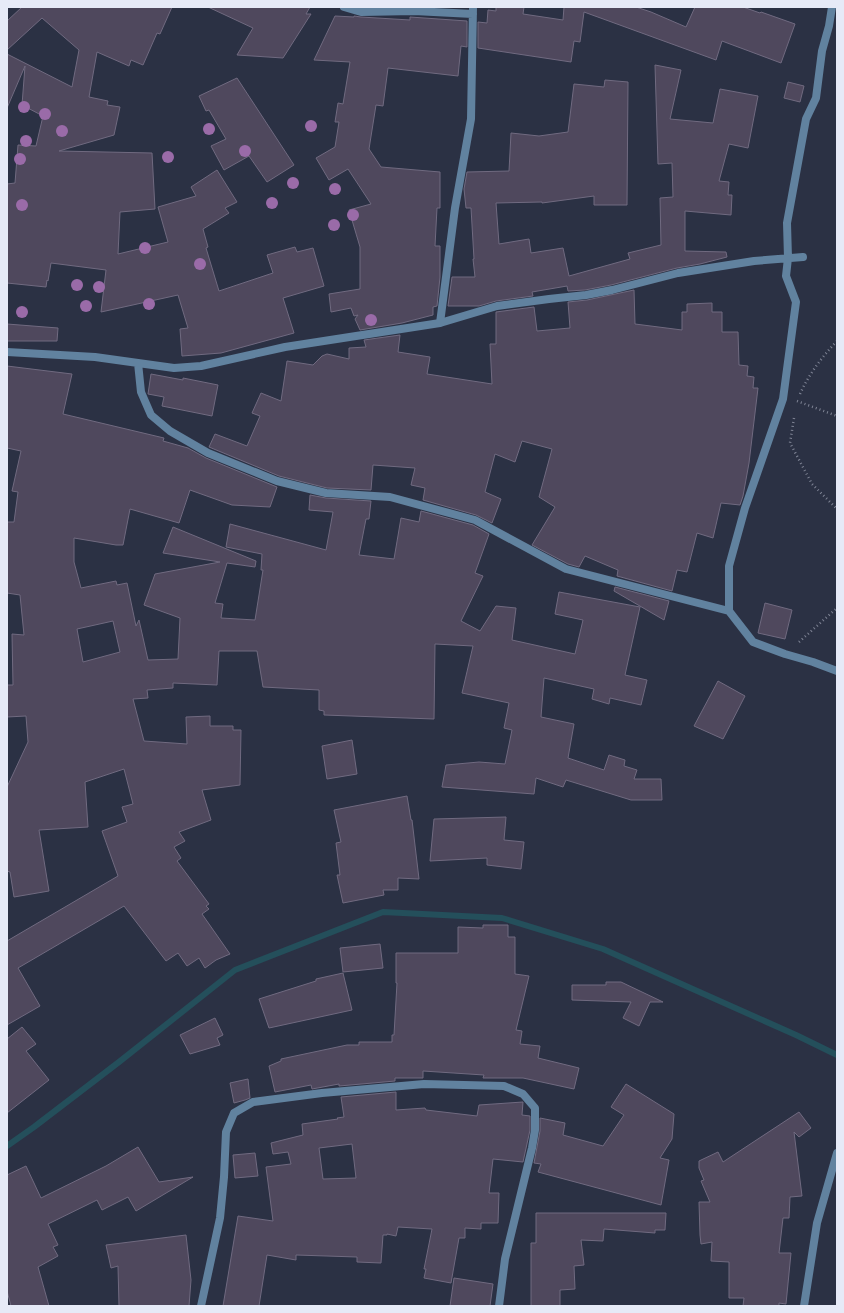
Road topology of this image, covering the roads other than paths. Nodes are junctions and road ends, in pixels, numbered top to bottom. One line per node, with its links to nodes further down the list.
1 (344, 7): 3 (street)
2 (832, 7): 5 (street)
3 (473, 10): 6 (street)
4 (803, 257): 5 (street)
5 (788, 258): 6 (street); 9 (street)
6 (440, 323): 8 (street)
7 (7, 352): 8 (street)
8 (138, 363): 9 (street)
9 (729, 611): 10 (street)
10 (837, 671)
11 (837, 1153): 14 (street)
12 (201, 1306): 13 (street)
13 (499, 1306)
14 (804, 1306)

